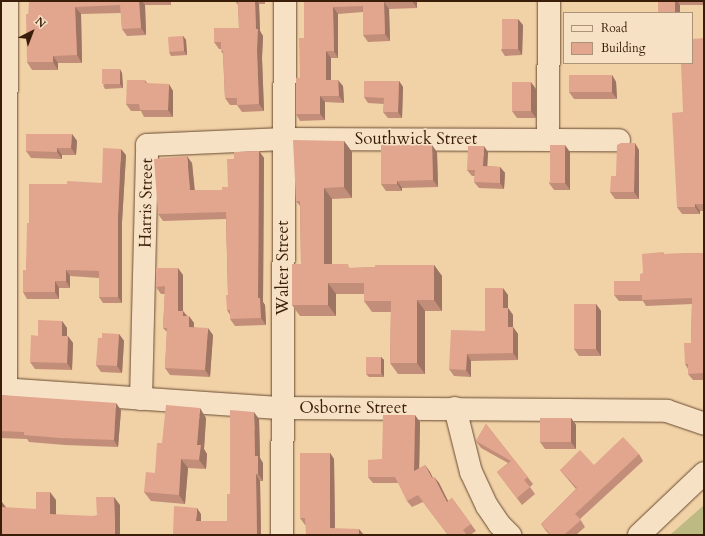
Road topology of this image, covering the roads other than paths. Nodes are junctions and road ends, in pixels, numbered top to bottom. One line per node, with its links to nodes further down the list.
1 (7, 1): 7 (street)
2 (285, 1): 4 (street, Walter Street)
3 (549, 1): 5 (street)
4 (284, 139): 5 (street, Southwick Street); 8 (street, Harris Street); 9 (street, Walter Street)
5 (548, 139): 6 (street, Southwick Street)
6 (619, 140)
7 (3, 389): 8 (street, Osborne Street)
8 (141, 399): 9 (street, Osborne Street)
9 (282, 408): 10 (street, Osborne Street); 13 (street, Walter Street)
10 (455, 408): 11 (street, Osborne Street); 14 (street)
11 (704, 424)
12 (704, 473): 15 (street)
13 (282, 535)
14 (510, 535)
15 (639, 535)

